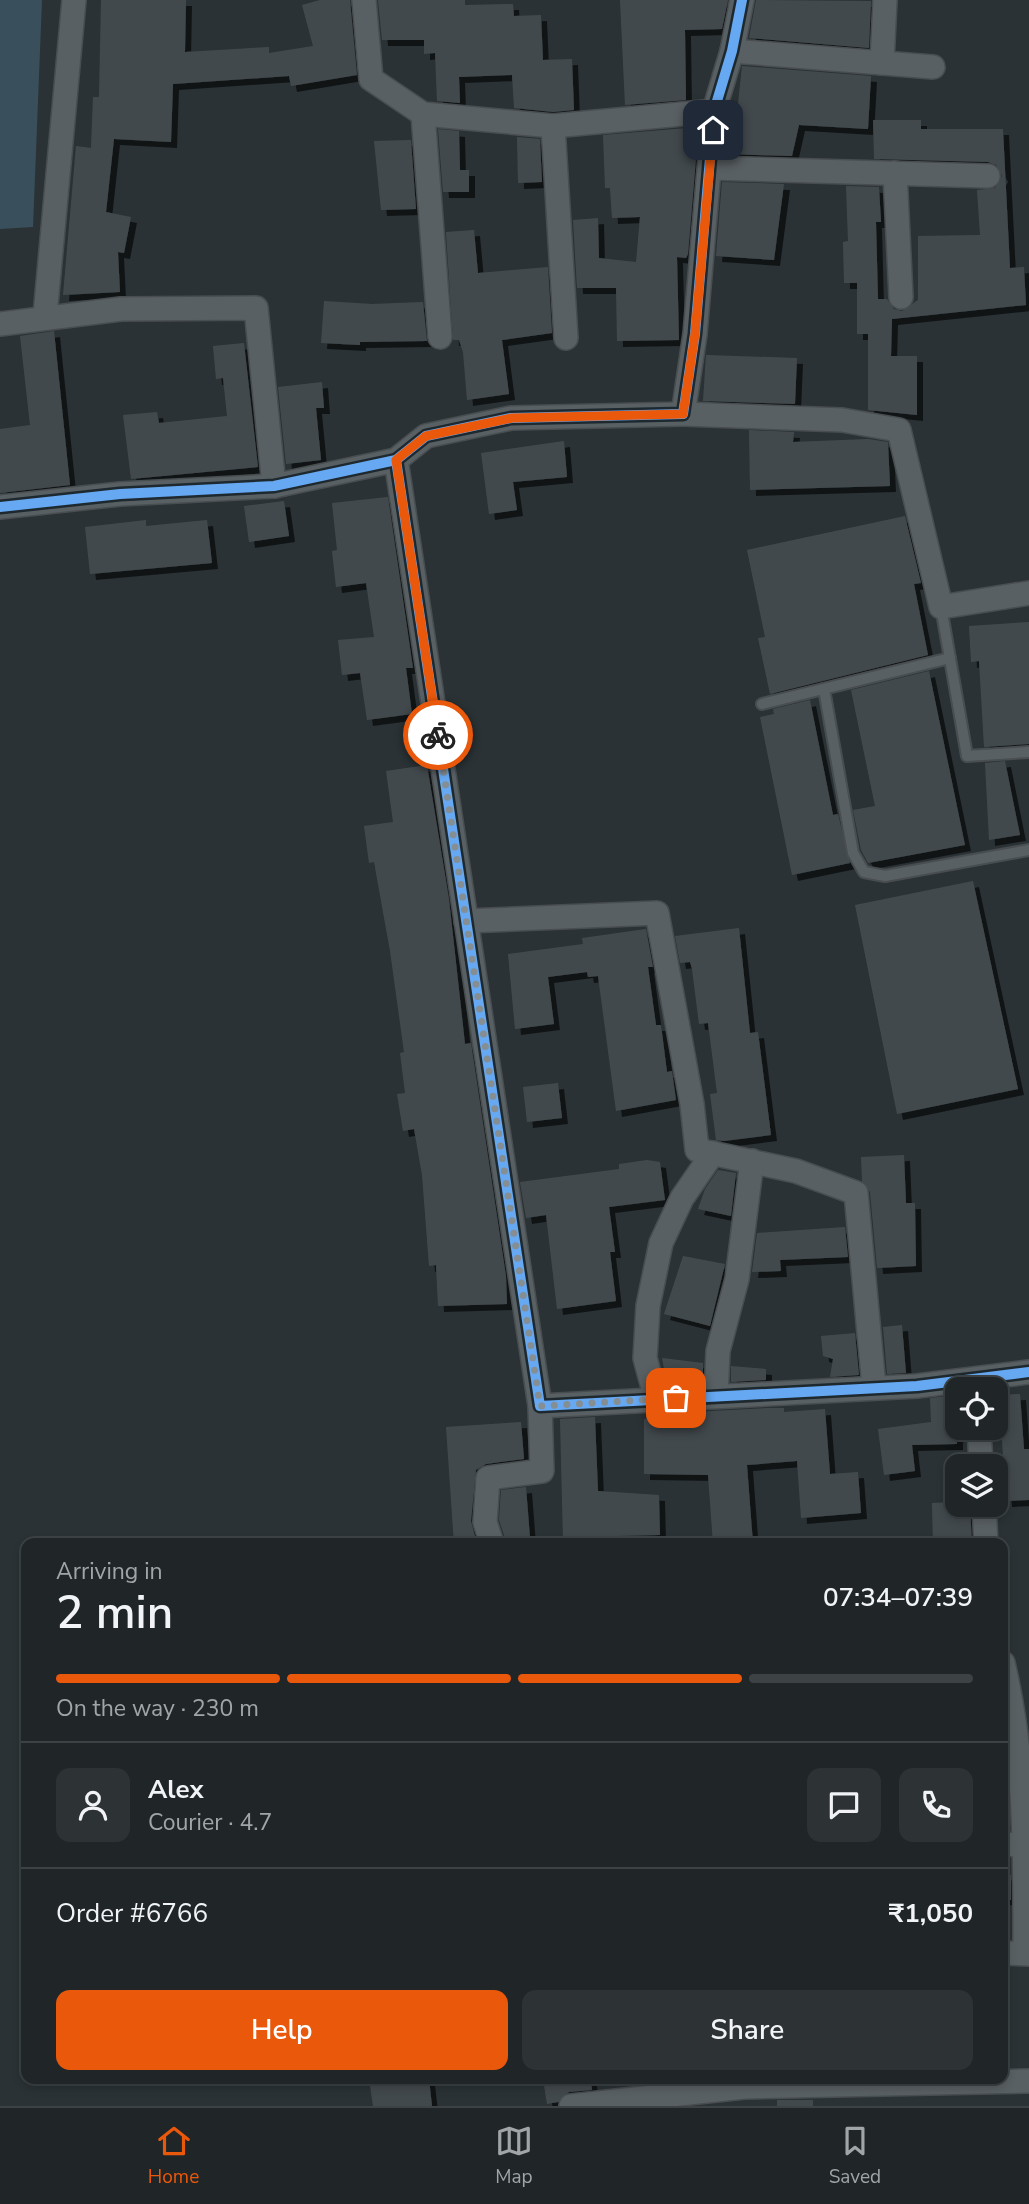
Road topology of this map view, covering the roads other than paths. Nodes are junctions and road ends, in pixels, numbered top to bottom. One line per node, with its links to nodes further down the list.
1 (74, 0): 15 (street)
2 (364, 0): 9 (street)
3 (742, 0): 5 (street)
4 (885, 0): 6 (street)
5 (732, 51): 6 (street); 8 (street)
6 (882, 63): 7 (street)
7 (933, 67)
8 (714, 111): 10 (street); 11 (street)
9 (423, 114): 10 (street); 17 (street)
10 (552, 126): 18 (street)
11 (711, 168): 12 (street); 19 (street)
12 (895, 173): 13 (street); 14 (street)
13 (988, 176)
14 (901, 297)
15 (45, 316): 16 (street); 21 (street)
16 (0, 324)
17 (440, 337)
18 (566, 338)
19 (683, 414): 20 (street); 24 (street)
20 (396, 460): 21 (street); 30 (street)
21 (274, 486): 22 (street)
22 (0, 507)
23 (1029, 593): 24 (street)
24 (942, 607): 25 (lane)
25 (950, 658): 26 (lane); 28 (lane)
26 (824, 689): 27 (lane); 29 (lane)
27 (762, 704)
28 (1029, 752)
29 (1029, 850)
30 (466, 921): 31 (street); 39 (street)
31 (713, 1153): 32 (street); 38 (street)
32 (752, 1161): 36 (street); 37 (street)
33 (1029, 1372): 34 (street)
34 (1007, 1377)
35 (945, 1385): 36 (street)
36 (874, 1388): 37 (street)
37 (716, 1396): 38 (street)
38 (656, 1399): 39 (street)
39 (540, 1406): 41 (street)
40 (985, 1517): 42 (street)
41 (490, 1538)
42 (986, 1538)
43 (1008, 1686): 44 (street)
44 (1014, 1845): 45 (street)
45 (1019, 1953)
46 (1008, 2081): 47 (street)
47 (1029, 2081)
48 (886, 2084): 49 (street)
49 (648, 2087): 50 (street)
50 (582, 2105)

